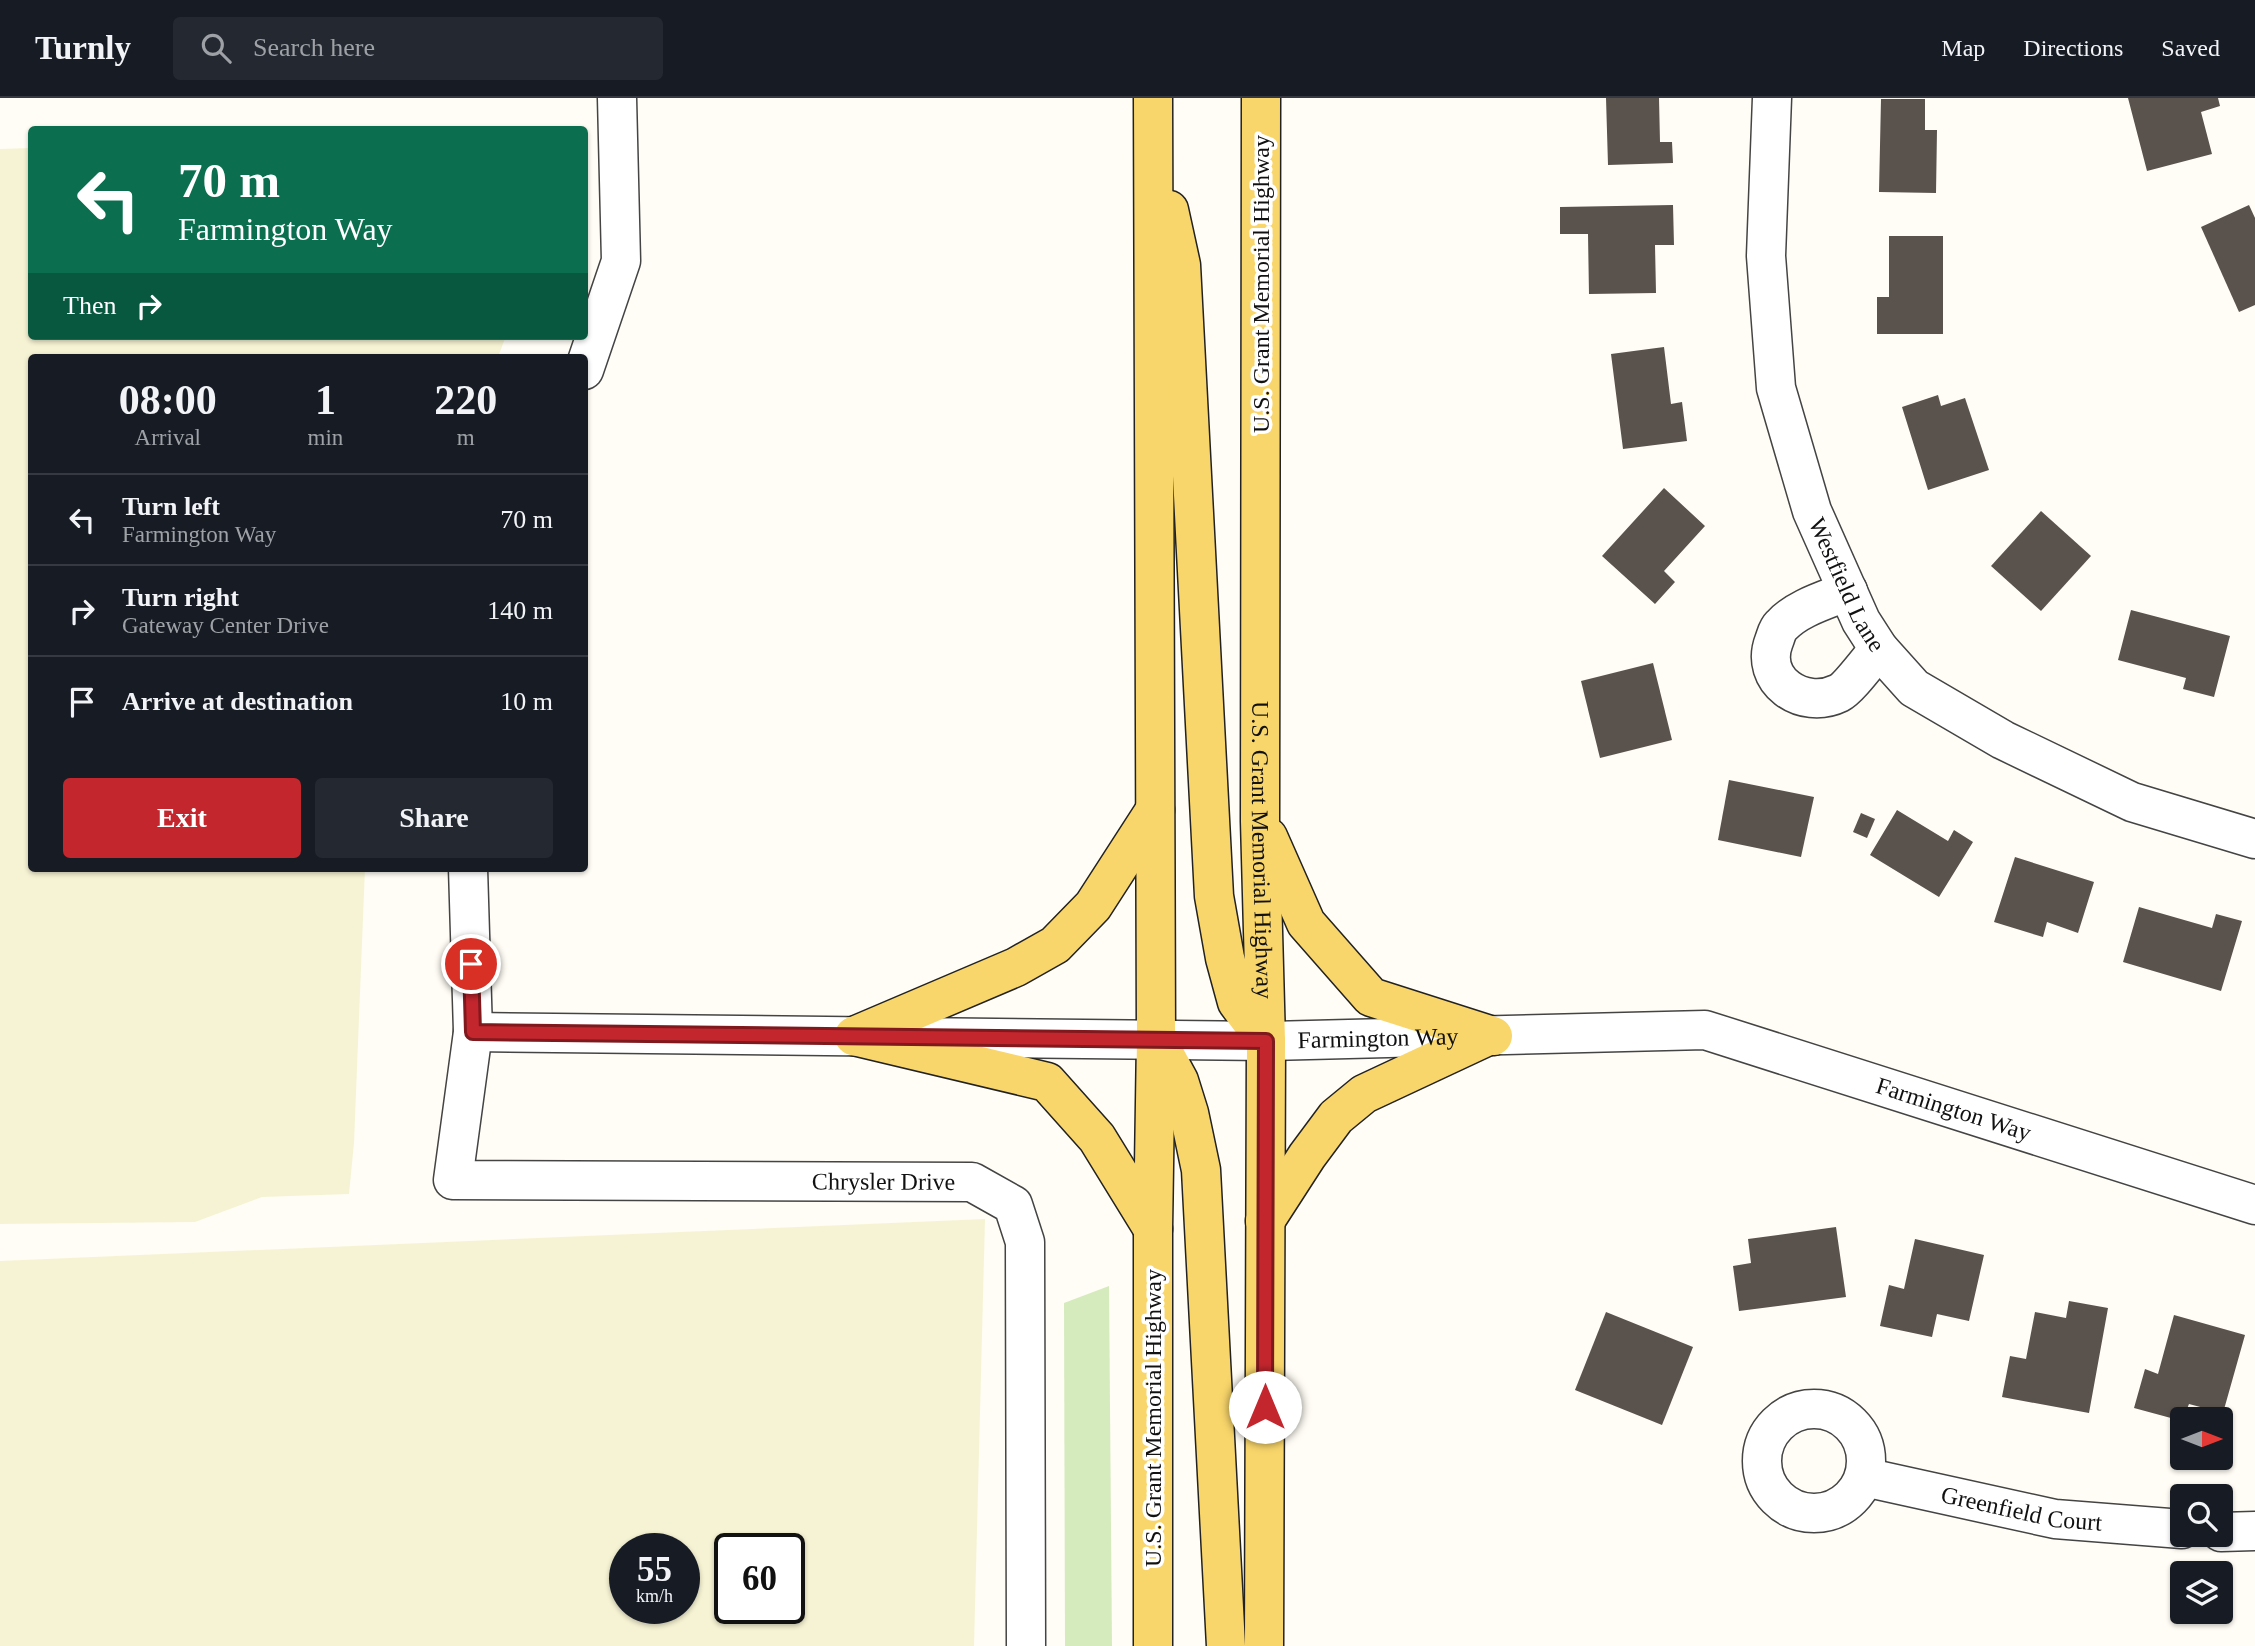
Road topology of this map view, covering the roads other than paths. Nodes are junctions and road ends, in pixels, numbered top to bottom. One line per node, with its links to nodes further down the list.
1 (617, 98): 6 (street)
2 (1153, 98): 5 (main road, U.S. Grant Memorial Highway)
3 (1261, 98): 10 (main road, U.S. Grant Memorial Highway)
4 (1772, 98): 7 (street, Westfield Lane)
5 (1153, 138): 9 (main road, U.S. Grant Memorial Highway); 17 (main road)
6 (588, 358)
7 (1848, 591): 8 (street, Westfield Lane); 8 (street)
8 (1879, 649): 11 (street, Westfield Lane)
9 (1155, 810): 14 (main road); 16 (main road, U.S. Grant Memorial Highway)
10 (1260, 821): 15 (main road); 17 (main road, U.S. Grant Memorial Highway)
11 (2255, 839)
12 (468, 872): 13 (street)
13 (473, 1032): 14 (street, Farmington Way); 25 (street, Chrysler Drive)
14 (854, 1036): 16 (street, Farmington Way); 20 (main road)
15 (1490, 1036): 17 (street, Farmington Way); 18 (street, Farmington Way); 19 (main road)
16 (1156, 1040): 17 (street, Farmington Way); 20 (main road, U.S. Grant Memorial Highway); 27 (main road)
17 (1266, 1041): 19 (main road, U.S. Grant Memorial Highway)
18 (2255, 1205)
19 (1265, 1221): 28 (main road, U.S. Grant Memorial Highway)
20 (1153, 1229): 26 (main road, U.S. Grant Memorial Highway)
21 (1864, 1477): 22 (street, Greenfield Court)
22 (2170, 1528)
23 (2255, 1531): 24 (street)
24 (2233, 1532)
25 (1026, 1646)
26 (1153, 1646)
27 (1226, 1646)
28 (1264, 1646)

